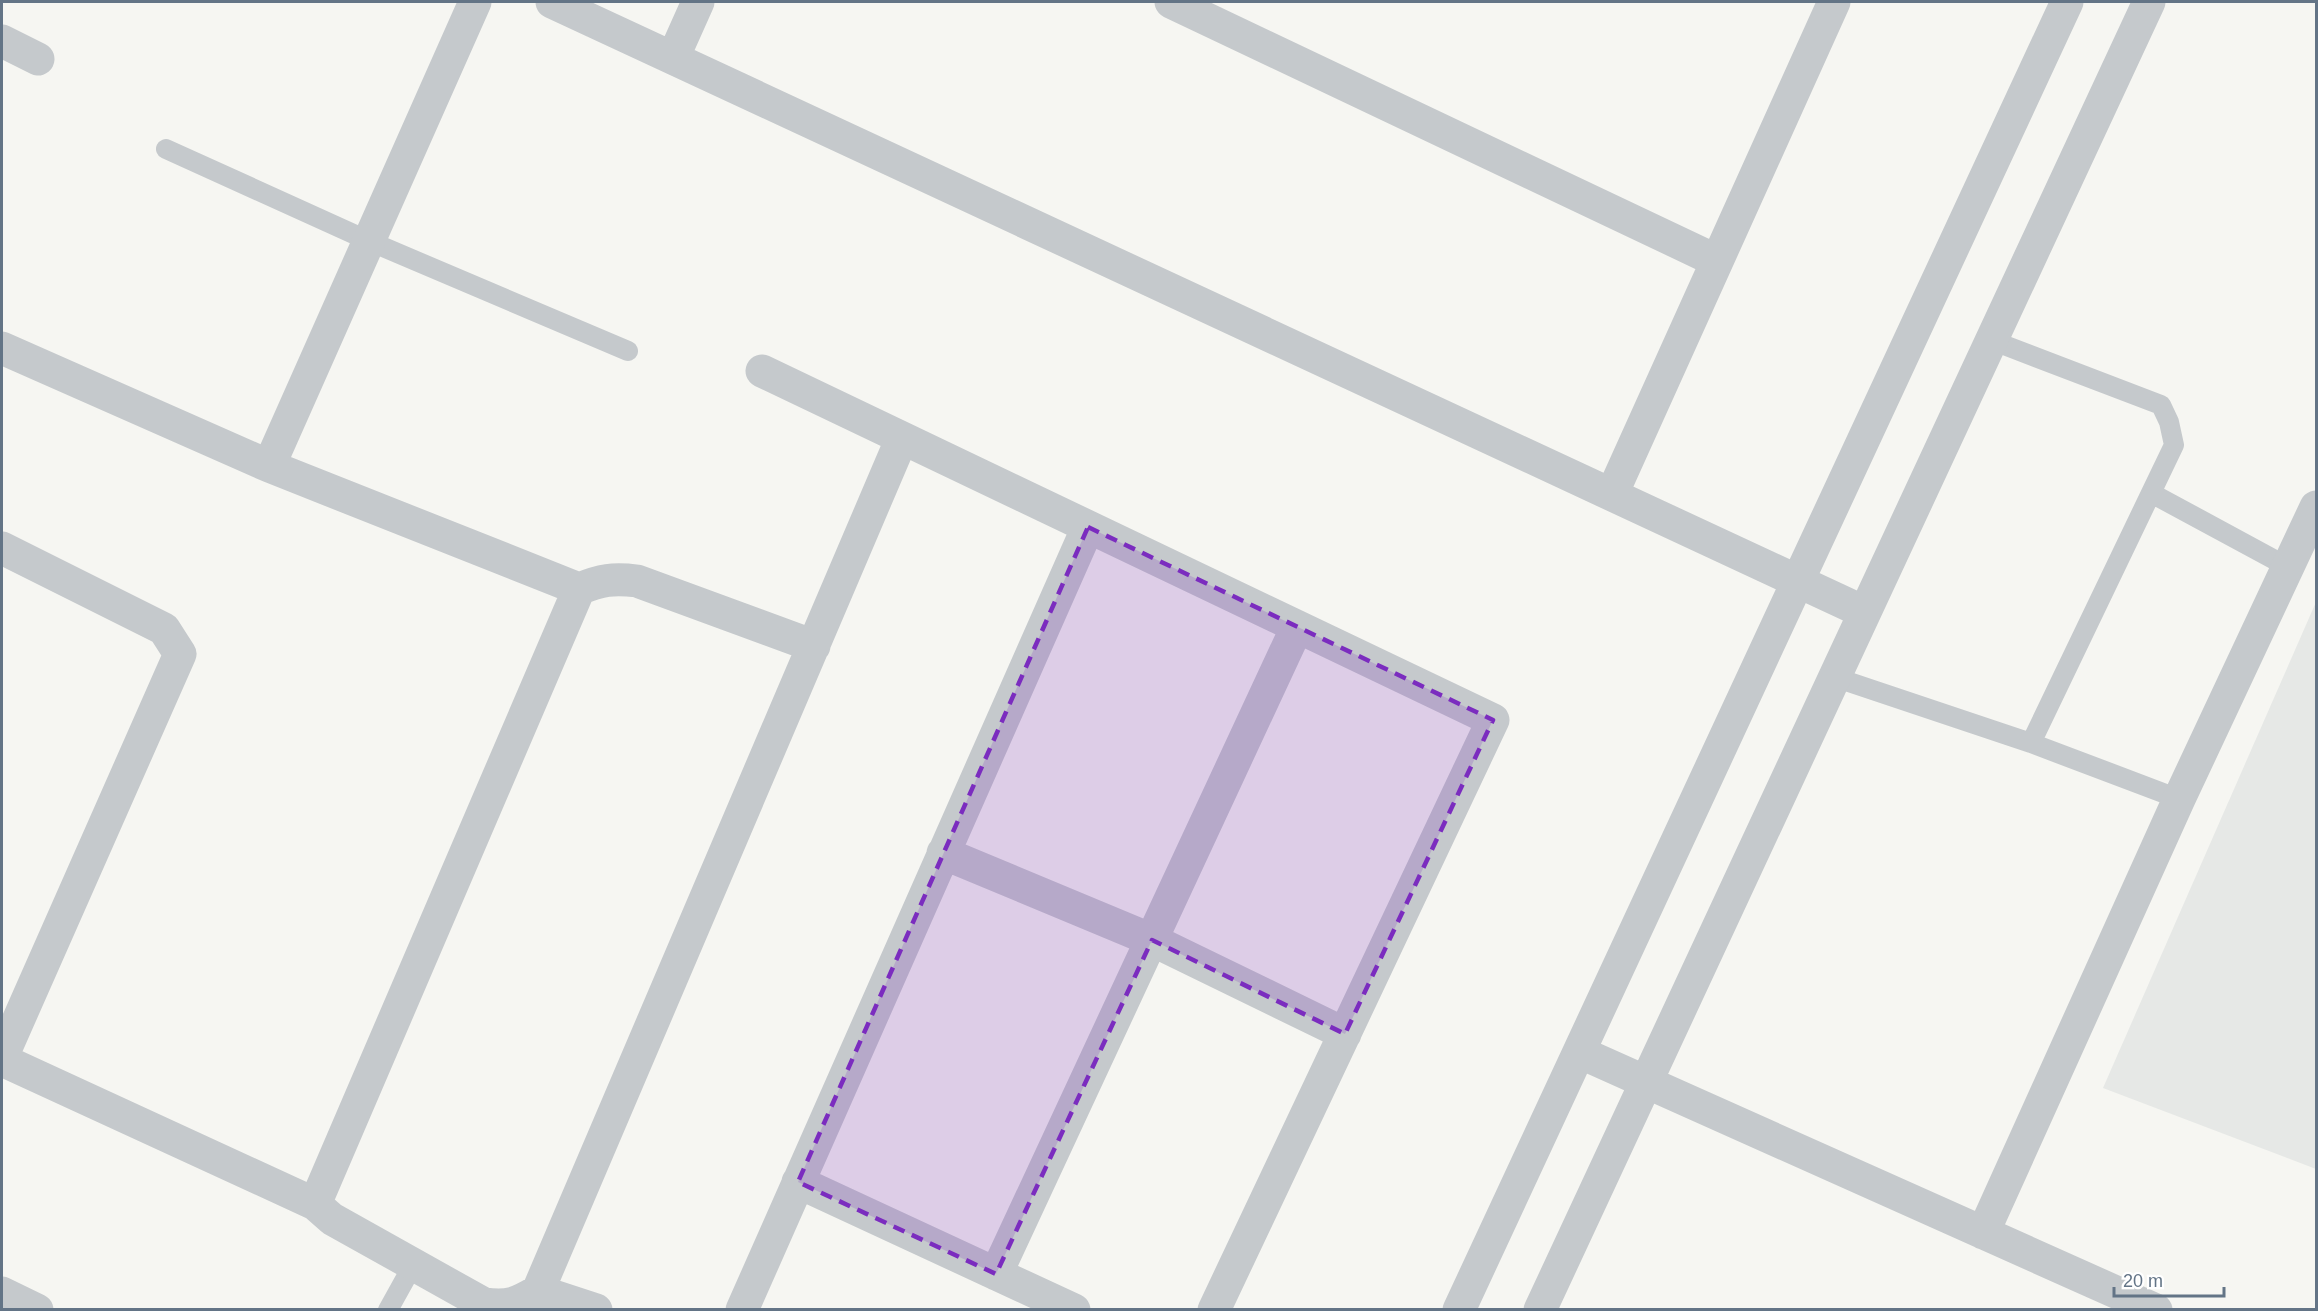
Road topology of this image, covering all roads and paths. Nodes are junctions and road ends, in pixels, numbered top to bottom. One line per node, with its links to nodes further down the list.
1 (475, 2): 12 (street)
2 (552, 2): 9 (street)
3 (698, 2): 9 (street)
4 (1171, 2): 13 (street)
5 (1834, 2): 13 (street)
6 (2067, 2): 26 (street)
7 (2149, 2): 14 (street)
8 (2, 41): 10 (street)
9 (673, 58): 21 (street)
10 (38, 59)
11 (166, 149): 12 (lane)
12 (369, 241): 16 (lane); 19 (street)
13 (1717, 261): 21 (street)
14 (1991, 340): 20 (lane); 28 (street)
15 (2, 348): 19 (street)
16 (628, 351)
17 (762, 371): 18 (street)
18 (902, 438): 23 (street); 30 (street)
19 (269, 466): 27 (street)
20 (2151, 493): 25 (lane); 32 (lane)
21 (1612, 494): 26 (street)
22 (2316, 507): 25 (street)
23 (1088, 527): 29 (street); 34 (street)
24 (2, 548): 38 (street)
25 (2288, 567): 33 (street)
26 (1798, 581): 28 (street); 37 (street)
27 (579, 589): 30 (street); 41 (street)
28 (1864, 612): 31 (street)
29 (1297, 627): 35 (street); 36 (street)
30 (814, 646): 45 (street)
31 (1834, 677): 32 (lane); 39 (street)
32 (2031, 743): 33 (lane)
33 (2179, 799): 42 (street)
34 (943, 854): 35 (street); 40 (street)
35 (1152, 940): 36 (street); 44 (street)
36 (1345, 1034): 52 (street)
37 (1579, 1052): 39 (street); 53 (street)
38 (2, 1058): 41 (street)
39 (1645, 1082): 42 (street); 54 (street)
40 (798, 1182): 44 (street); 50 (street)
41 (315, 1204): 43 (street)
42 (1983, 1233): 55 (street)
43 (413, 1265): 45 (street); 48 (lane)
44 (996, 1274): 51 (street)
45 (538, 1291): 49 (street)
46 (2, 1293): 47 (street)
47 (37, 1310)
48 (388, 1310)
49 (596, 1310)
50 (742, 1310)
51 (1074, 1310)
52 (1214, 1310)
53 (1459, 1310)
54 (1540, 1310)
55 (2156, 1310)

